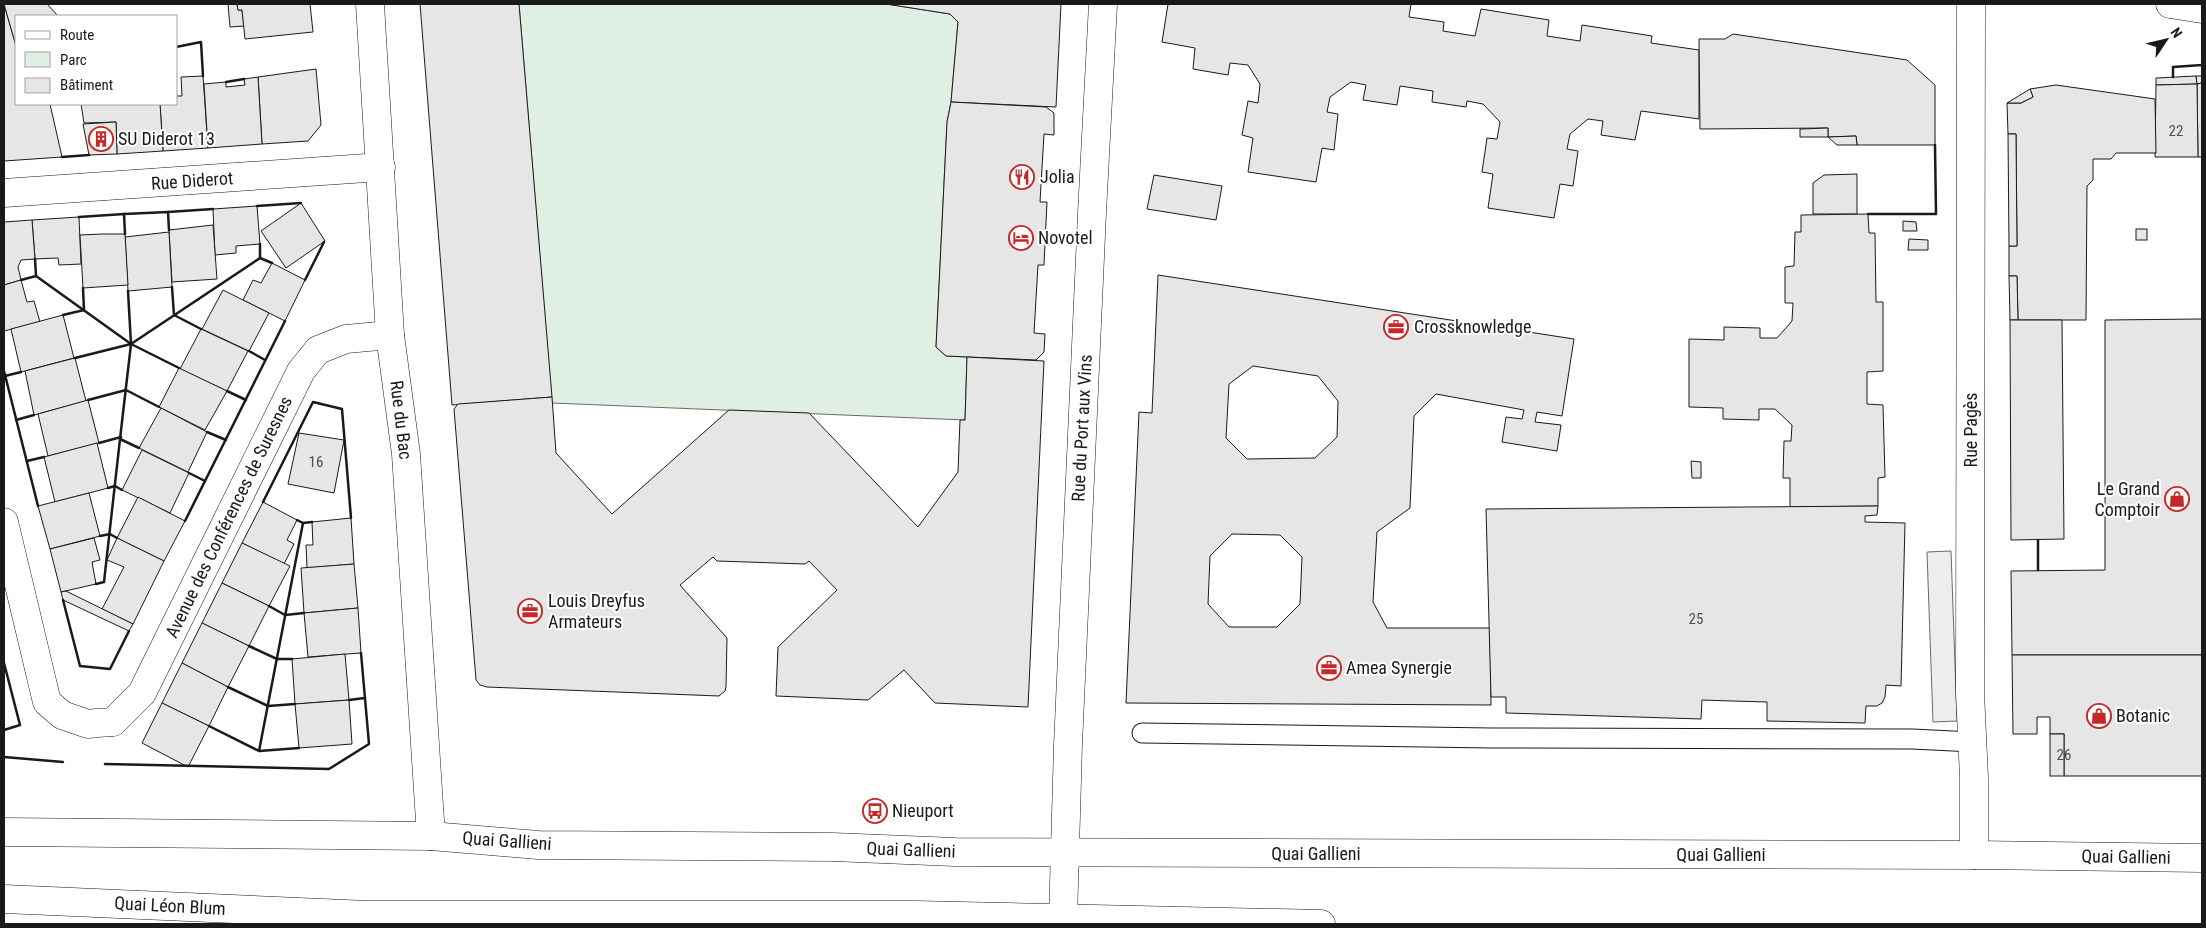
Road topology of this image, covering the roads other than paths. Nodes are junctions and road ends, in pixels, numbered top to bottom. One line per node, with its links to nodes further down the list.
1 (370, 4): 6 (street, Rue du Bac)
2 (1103, 4): 14 (street, Rue du Port aux Vins)
3 (1971, 4): 11 (street, Rue Pagès)
4 (2170, 4): 5 (street)
5 (2202, 9)
6 (381, 167): 7 (street, Rue Diderot); 8 (street, Rue du Bac)
7 (4, 194)
8 (390, 335): 9 (street, Avenue des Conférences de Suresnes); 13 (street, Rue du Bac)
9 (4, 522)
10 (1142, 733): 11 (lane)
11 (1973, 742): 15 (street, Rue Pagès)
12 (4, 832): 13 (street)
13 (431, 836): 14 (street, Quai Gallieni)
14 (1066, 853): 15 (street, Quai Gallieni); 18 (street, Rue du Port aux Vins)
15 (1974, 855): 16 (street, Quai Gallieni)
16 (2202, 858)
17 (4, 899): 18 (street, Quai Léon Blum)
18 (1063, 919): 19 (street)
19 (1321, 924)

